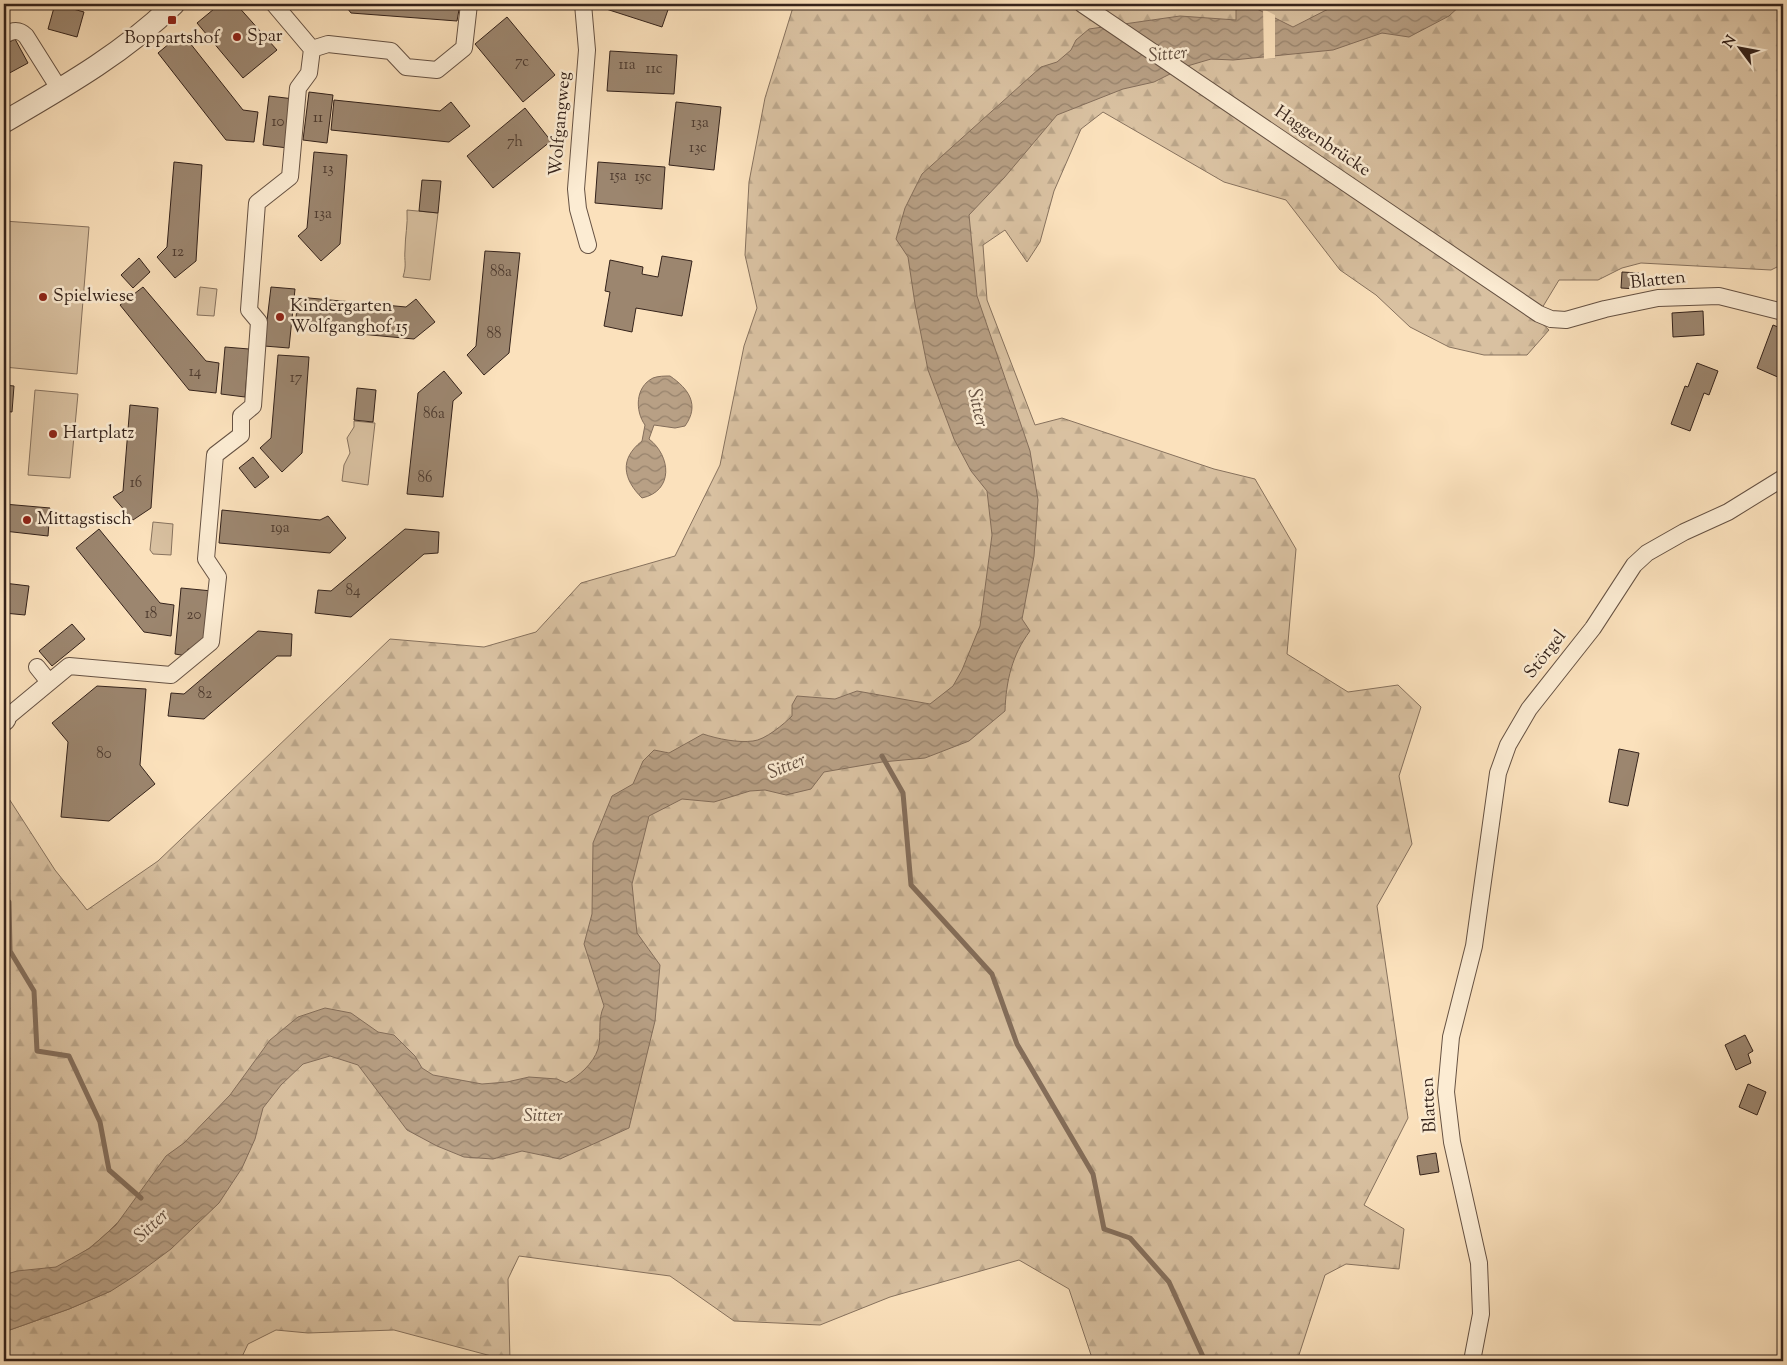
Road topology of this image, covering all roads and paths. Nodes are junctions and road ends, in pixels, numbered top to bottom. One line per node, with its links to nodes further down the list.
1 (174, 4): 8 (street)
2 (274, 4): 7 (street)
3 (470, 4): 7 (street)
4 (583, 4): 10 (street, Wolfgangweg)
5 (1082, 4): 12 (street, Haggenbrücke)
6 (4, 35): 8 (street)
7 (312, 49): 15 (street)
8 (60, 90): 9 (street)
9 (4, 122)
10 (588, 245)
11 (1783, 312): 12 (street, Blatten)
12 (1539, 314)
13 (1783, 478): 17 (street, Störgel)
14 (37, 667): 15 (street)
15 (49, 682): 16 (street)
16 (4, 719)
17 (1474, 946): 18 (street, Blatten)
18 (1472, 1361)

